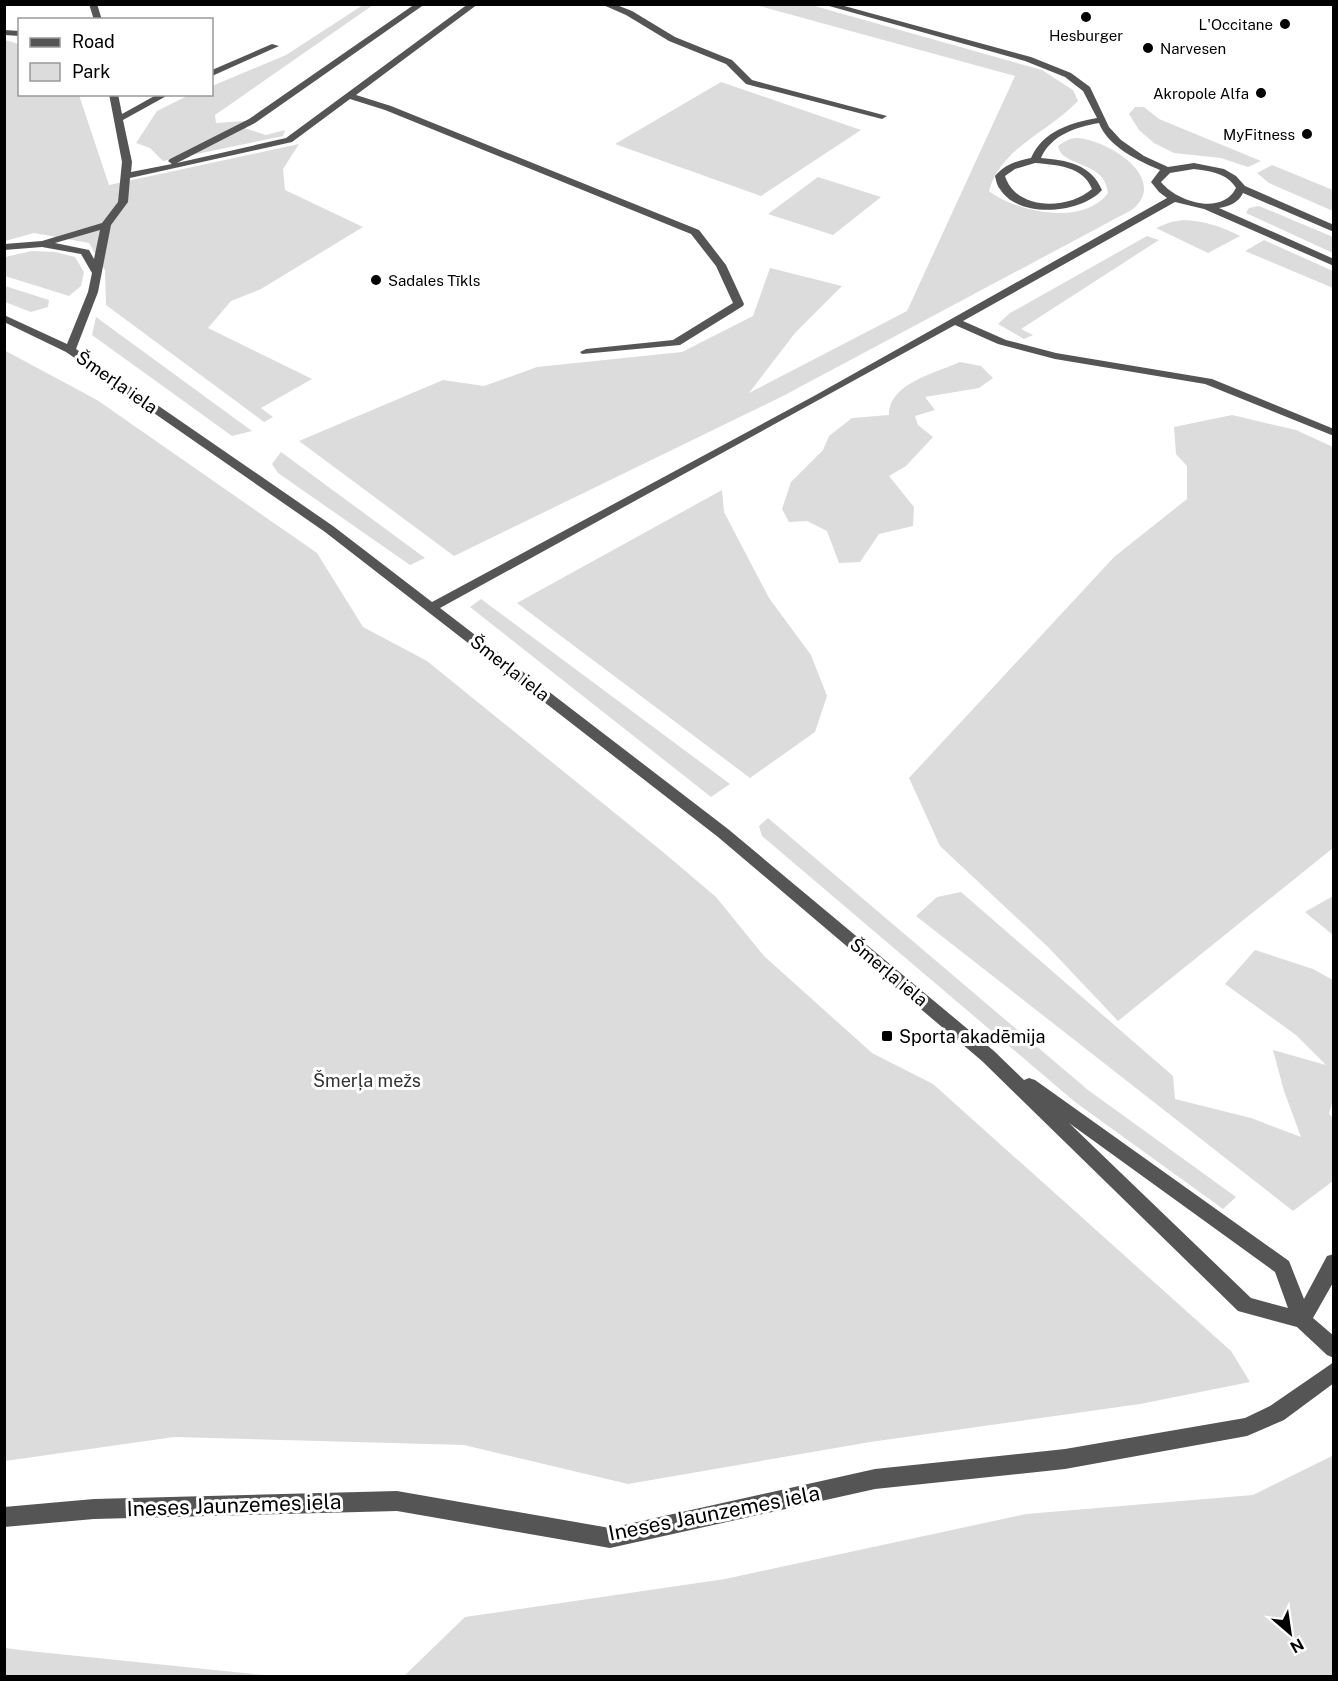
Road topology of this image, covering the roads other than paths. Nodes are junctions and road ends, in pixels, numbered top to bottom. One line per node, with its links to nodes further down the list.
1 (421, 4): 14 (street)
2 (474, 4): 9 (street)
3 (605, 4): 10 (street)
4 (826, 4): 12 (street)
5 (275, 46): 6 (street)
6 (213, 73)
7 (113, 96): 11 (street)
8 (162, 96): 11 (street)
9 (350, 96): 14 (street); 29 (street)
10 (882, 116)
11 (118, 119): 16 (street)
12 (1102, 120): 13 (street); 15 (street)
13 (1035, 160): 13 (street)
14 (156, 169): 16 (street)
15 (1167, 170): 17 (street); 18 (street)
16 (126, 176): 20 (street)
17 (1241, 188): 19 (street); 21 (street)
18 (1172, 199): 19 (street); 27 (street)
19 (1206, 206): 24 (street)
20 (106, 225): 22 (street); 25 (street)
21 (1334, 229)
22 (42, 244): 23 (street); 25 (street)
23 (4, 247)
24 (1334, 263)
25 (97, 273): 28 (street)
26 (4, 318): 28 (street, Šmerļa iela)
27 (954, 321): 30 (street); 31 (street)
28 (70, 350): 31 (street, Šmerļa iela)
29 (586, 352)
30 (1334, 434)
31 (431, 608): 32 (street, Šmerļa iela)
32 (988, 1056): 34 (street, Šmerļa iela); 34 (street, Šmerļa iela)
33 (1334, 1262): 34 (street)
34 (1302, 1320): 35 (street, Šmerļa iela)
35 (1334, 1348)
36 (1334, 1371): 37 (street, Ineses Jaunzemes iela)
37 (4, 1517)

